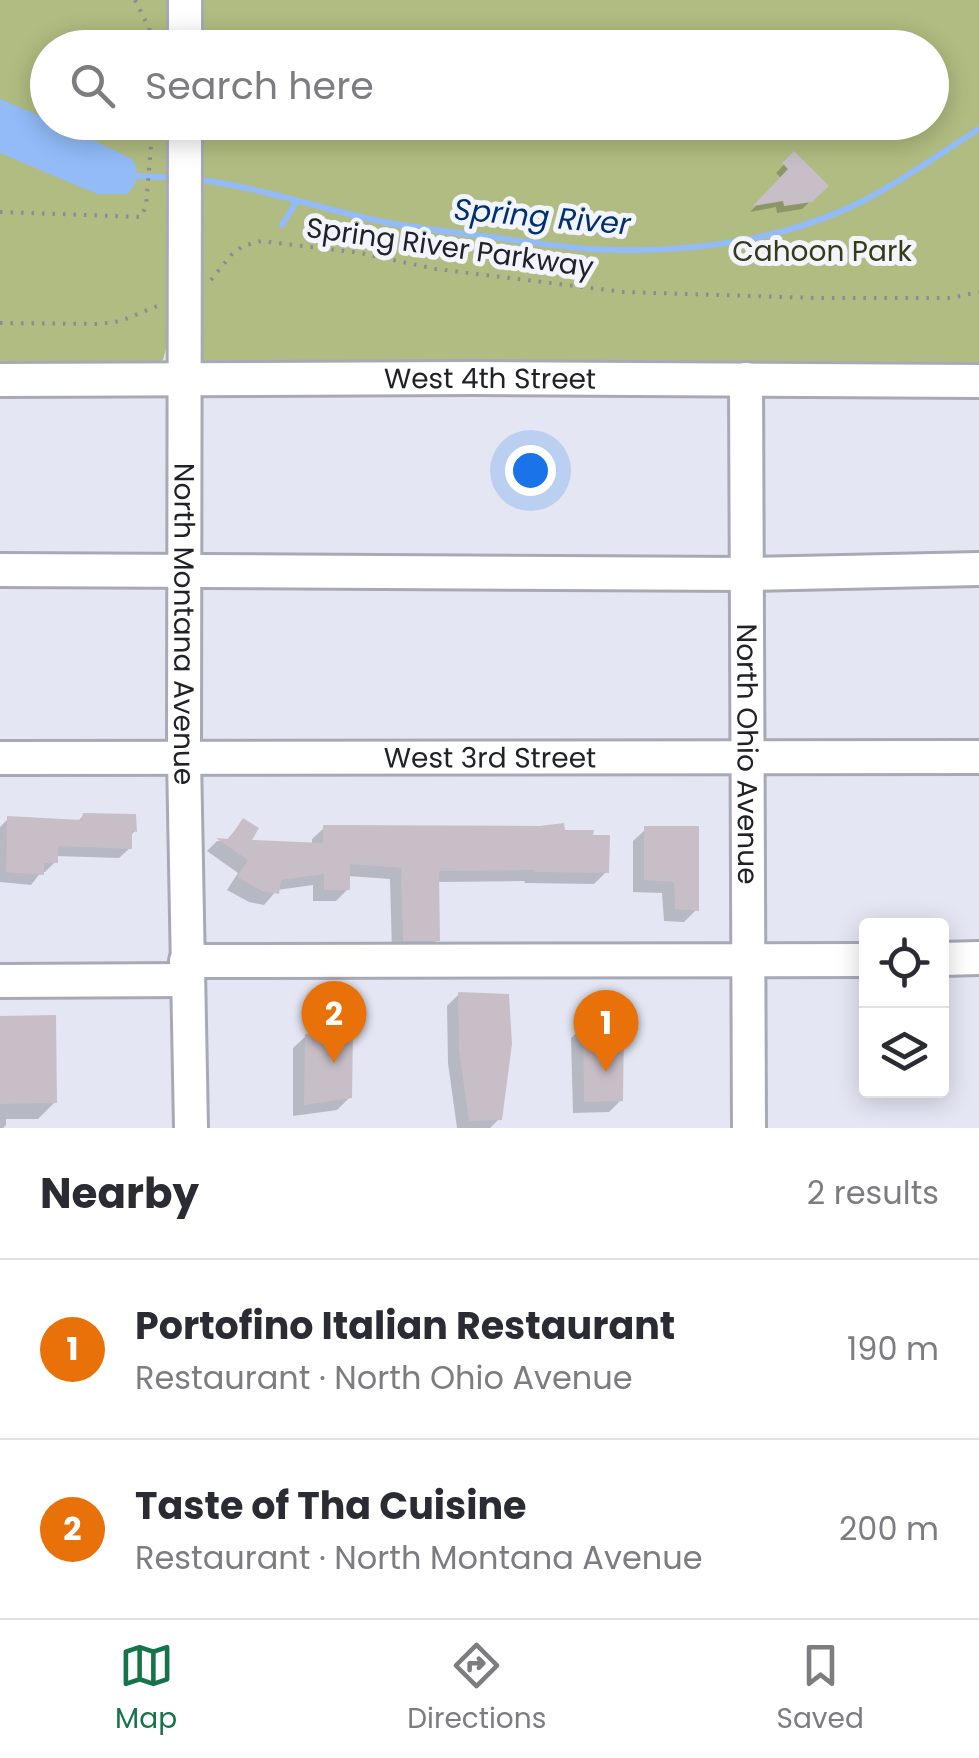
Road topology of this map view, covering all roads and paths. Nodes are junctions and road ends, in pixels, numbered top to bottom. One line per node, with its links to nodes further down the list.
1 (135, 0): 3 (path)
2 (185, 0): 4 (street)
3 (148, 30)
4 (185, 30)
5 (152, 140): 7 (path)
6 (185, 140): 9 (street, North Montana Avenue)
7 (0, 212)
8 (979, 292): 9 (path, Spring River Parkway)
9 (184, 294): 10 (path, Spring River Parkway); 13 (street, North Montana Avenue)
10 (0, 323)
11 (746, 379): 13 (street, West 4th Street); 14 (street, West 4th Street); 18 (street, North Ohio Avenue)
12 (0, 380): 13 (street, West 4th Street)
13 (183, 380): 17 (street, North Montana Avenue)
14 (979, 381)
15 (979, 569): 18 (street)
16 (0, 570): 17 (street)
17 (183, 570): 18 (street); 22 (street, North Montana Avenue)
18 (747, 574): 19 (street, North Ohio Avenue)
19 (748, 756): 20 (street, West 3rd Street); 22 (street, West 3rd Street); 26 (street, North Ohio Avenue)
20 (979, 757)
21 (0, 758): 22 (street, West 3rd Street)
22 (184, 758): 27 (street, North Montana Avenue)
23 (979, 958): 24 (street)
24 (949, 959)
25 (859, 960): 26 (street)
26 (748, 962): 27 (street); 30 (street, North Ohio Avenue)
27 (187, 970): 28 (street); 29 (street, North Montana Avenue)
28 (0, 981)
29 (191, 1128)
30 (749, 1128)

